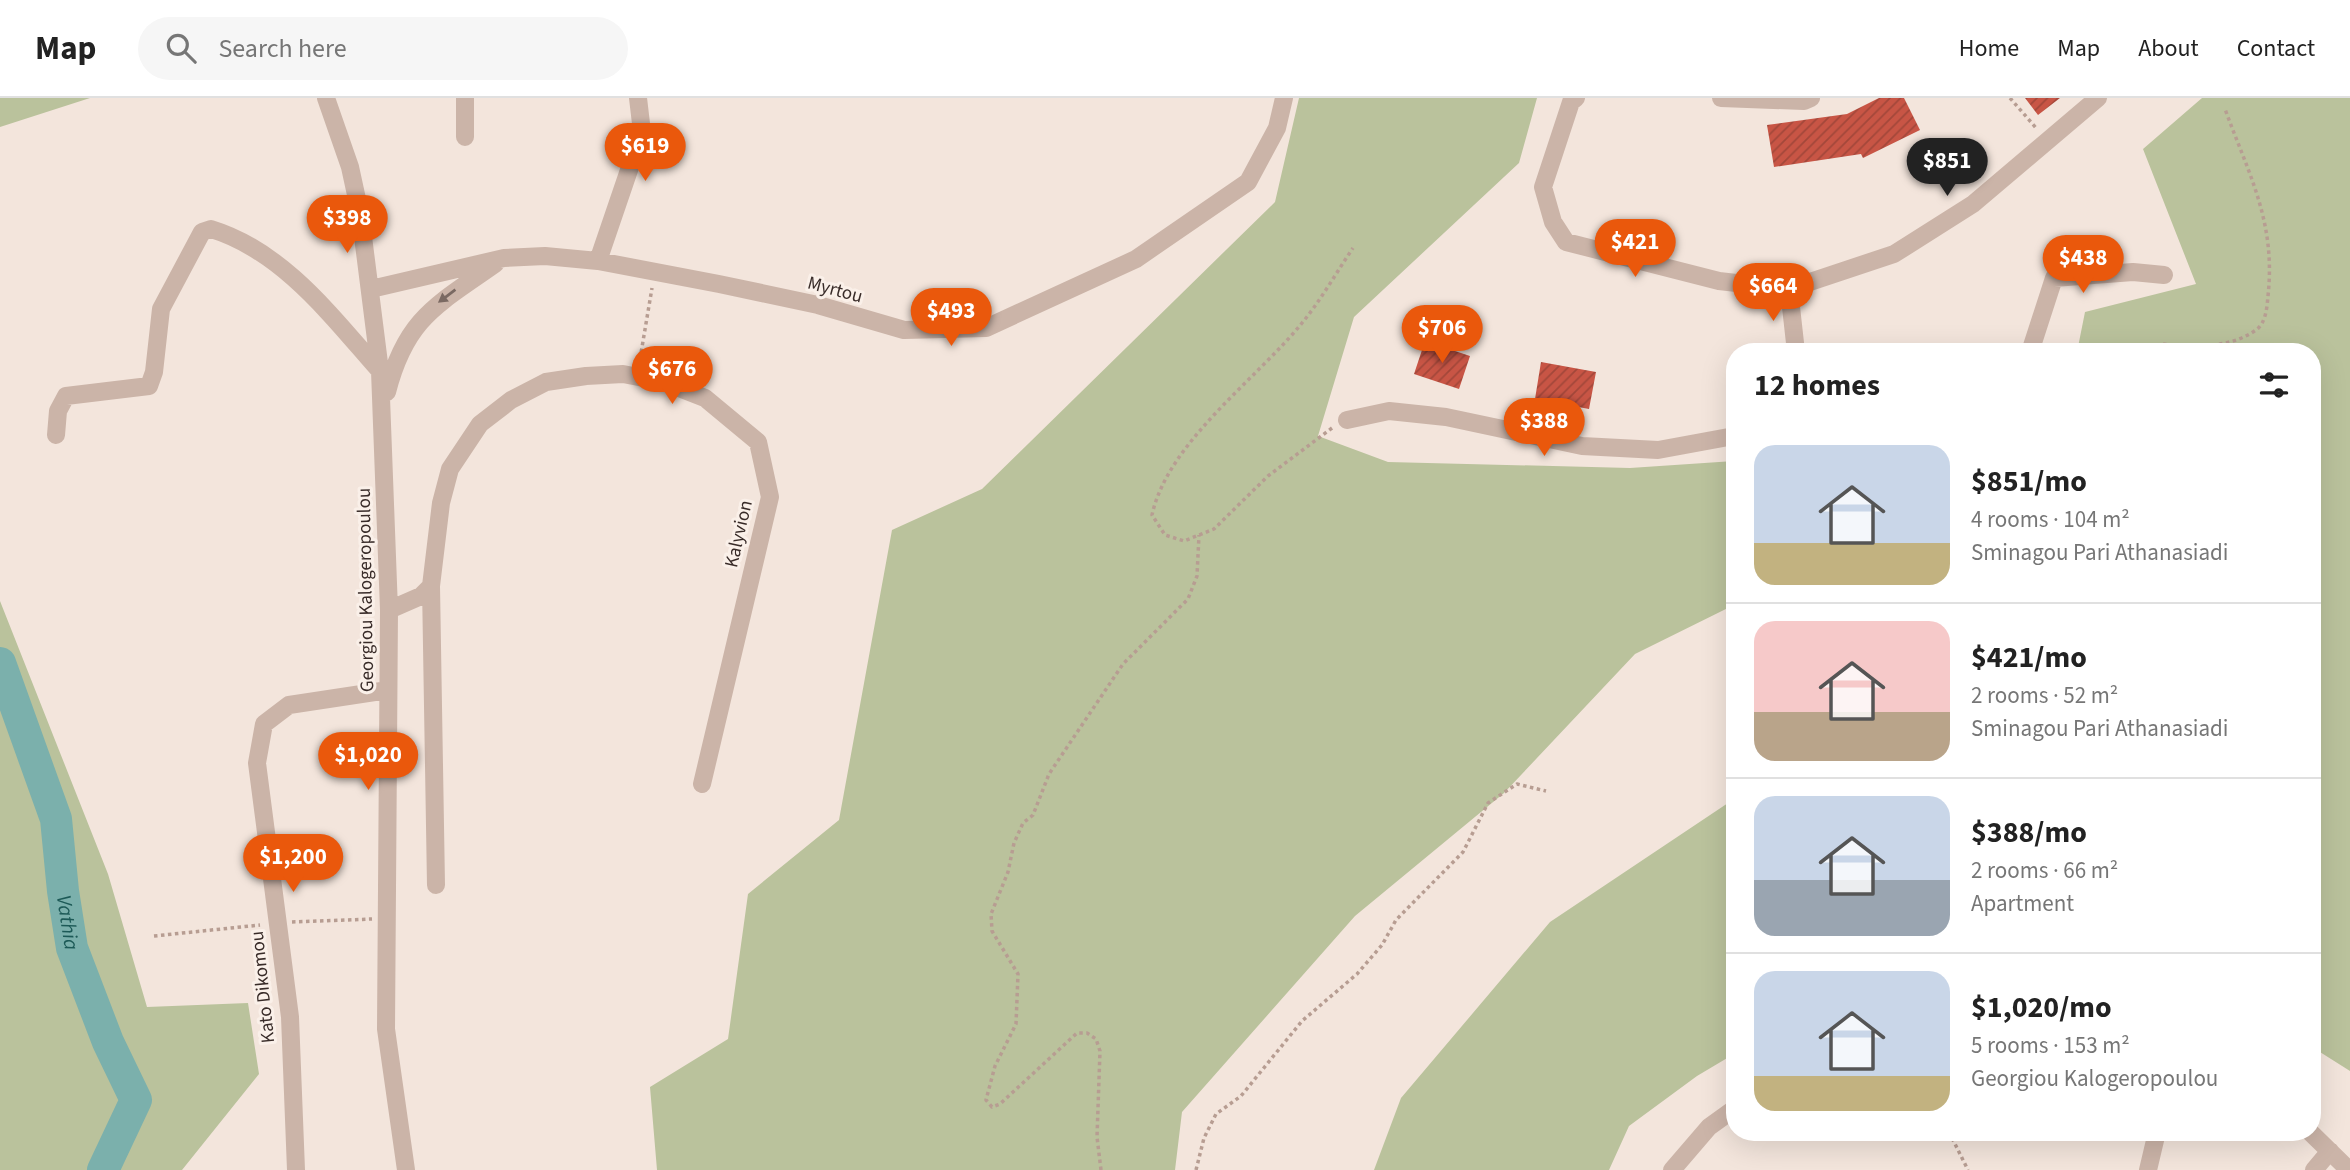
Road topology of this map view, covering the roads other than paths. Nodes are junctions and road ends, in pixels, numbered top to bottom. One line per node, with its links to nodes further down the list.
1 (326, 98): 13 (street, Georgiou Kalogeropoulou)
2 (465, 98): 9 (street)
3 (638, 98): 11 (street)
4 (1284, 98): 11 (street, Myrtou)
5 (1576, 98): 14 (street)
6 (1721, 98): 7 (street)
7 (1811, 98)
8 (2098, 98): 14 (street)
9 (465, 137)
10 (504, 258): 11 (street, Myrtou); 13 (street, Myrtou); 18 (street, one-way to 18)
11 (598, 261)
12 (2164, 275): 16 (street)
13 (371, 289): 17 (street, Georgiou Kalogeropoulou)
14 (1789, 289): 15 (street)
15 (1795, 343)
16 (2033, 343)
17 (380, 371): 18 (street, Georgiou Kalogeropoulou); 20 (street)
18 (383, 408): 23 (street, Georgiou Kalogeropoulou)
19 (1347, 419): 21 (street)
20 (56, 435)
21 (1726, 437)
22 (431, 586): 23 (street); 25 (street, Kalyvion); 26 (street, Kalyvion)
23 (389, 610): 24 (street, Georgiou Kalogeropoulou)
24 (388, 690): 31 (street, Kato Dikomou); 32 (street, Georgiou Kalogeropoulou)
25 (702, 784)
26 (436, 885)
27 (1726, 1115): 33 (street)
28 (2155, 1141): 34 (street)
29 (2320, 1141): 30 (street)
30 (2330, 1151): 35 (street); 36 (street)
31 (296, 1170)
32 (406, 1170)
33 (1672, 1170)
34 (2148, 1170)
35 (2314, 1170)
36 (2349, 1170)

